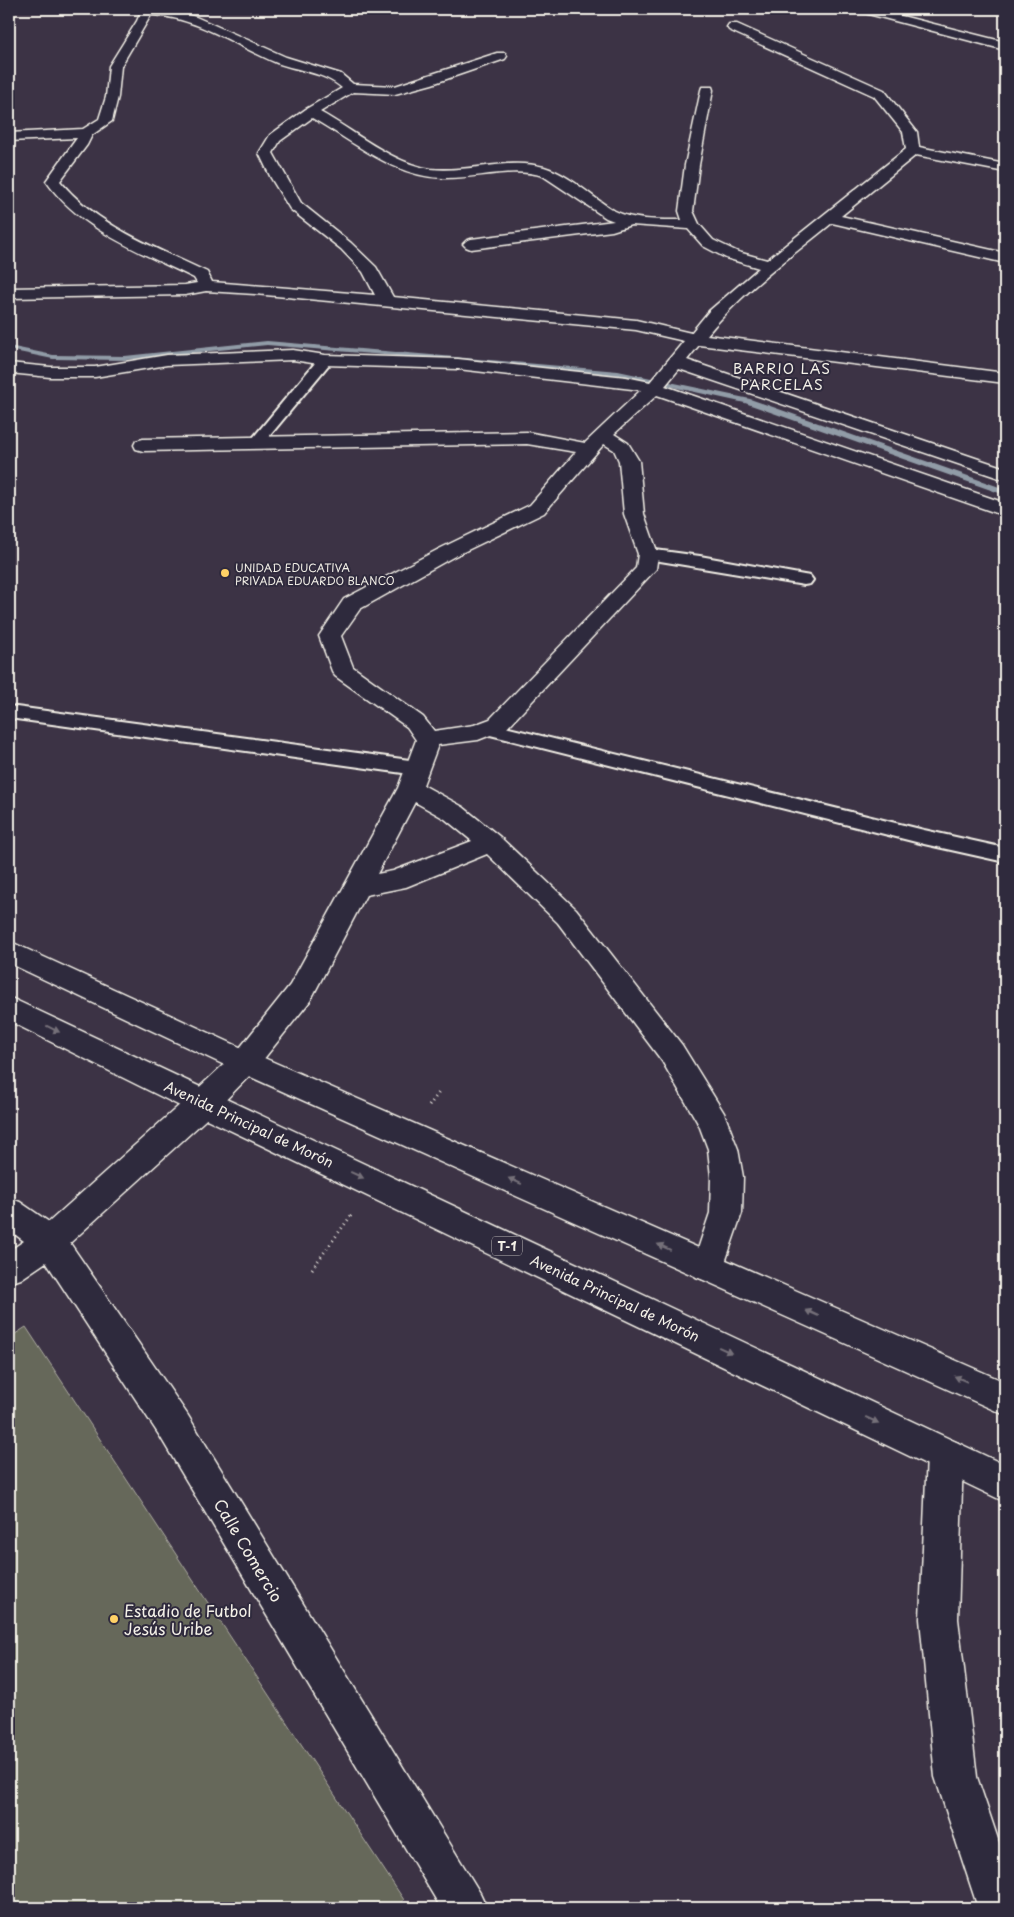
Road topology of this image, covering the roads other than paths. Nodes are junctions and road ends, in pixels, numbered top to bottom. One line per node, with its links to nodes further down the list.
1 (861, 9): 4 (street)
2 (148, 10): 6 (street); 9 (street)
3 (734, 27): 11 (street)
4 (1005, 46)
5 (501, 56): 6 (street)
6 (350, 88): 8 (street)
7 (707, 90): 15 (street)
8 (311, 112): 14 (street); 21 (street)
9 (86, 133): 10 (street); 19 (street)
10 (9, 137)
11 (913, 150): 12 (street); 13 (street)
12 (1005, 168)
13 (829, 218): 17 (street); 18 (street)
14 (630, 221): 15 (street); 16 (street)
15 (692, 225): 18 (street)
16 (471, 244)
17 (1005, 258)
18 (770, 266): 22 (street)
19 (206, 286): 20 (street); 21 (street)
20 (9, 293)
21 (387, 302): 22 (street)
22 (696, 339): 24 (street); 26 (street)
23 (325, 360): 25 (street); 27 (street); 28 (lane)
24 (677, 362): 27 (street); 31 (street)
25 (9, 368)
26 (1005, 378)
27 (657, 384): 29 (street); 32 (street)
28 (257, 442): 29 (street); 30 (street)
29 (595, 442): 33 (street); 37 (street)
30 (143, 445)
31 (1005, 474)
32 (1005, 510)
33 (648, 554): 34 (lane); 36 (street)
34 (804, 580)
35 (9, 712): 38 (lane)
36 (489, 729): 37 (street); 40 (lane)
37 (428, 739): 38 (street)
38 (413, 778): 39 (street); 41 (street)
39 (491, 843): 41 (street); 48 (street)
40 (1005, 855)
41 (357, 887): 44 (street)
42 (9, 951): 44 (street)
43 (9, 1008): 45 (street, Avenida Principal de Morón / T-1, one-way to 45)
44 (245, 1062): 45 (street); 48 (street, one-way to 44)
45 (203, 1103): 47 (street); 51 (street, Avenida Principal de Morón / T-1, one-way to 51)
46 (9, 1212): 47 (street, Calle Comercio)
47 (50, 1240): 49 (street); 53 (street, Calle Comercio)
48 (708, 1267): 50 (street, one-way to 48)
49 (9, 1269)
50 (1005, 1399)
51 (946, 1455): 52 (street, Avenida Principal de Morón / T-1); 54 (street)
52 (1005, 1484)
53 (465, 1908)
54 (1000, 1908)

